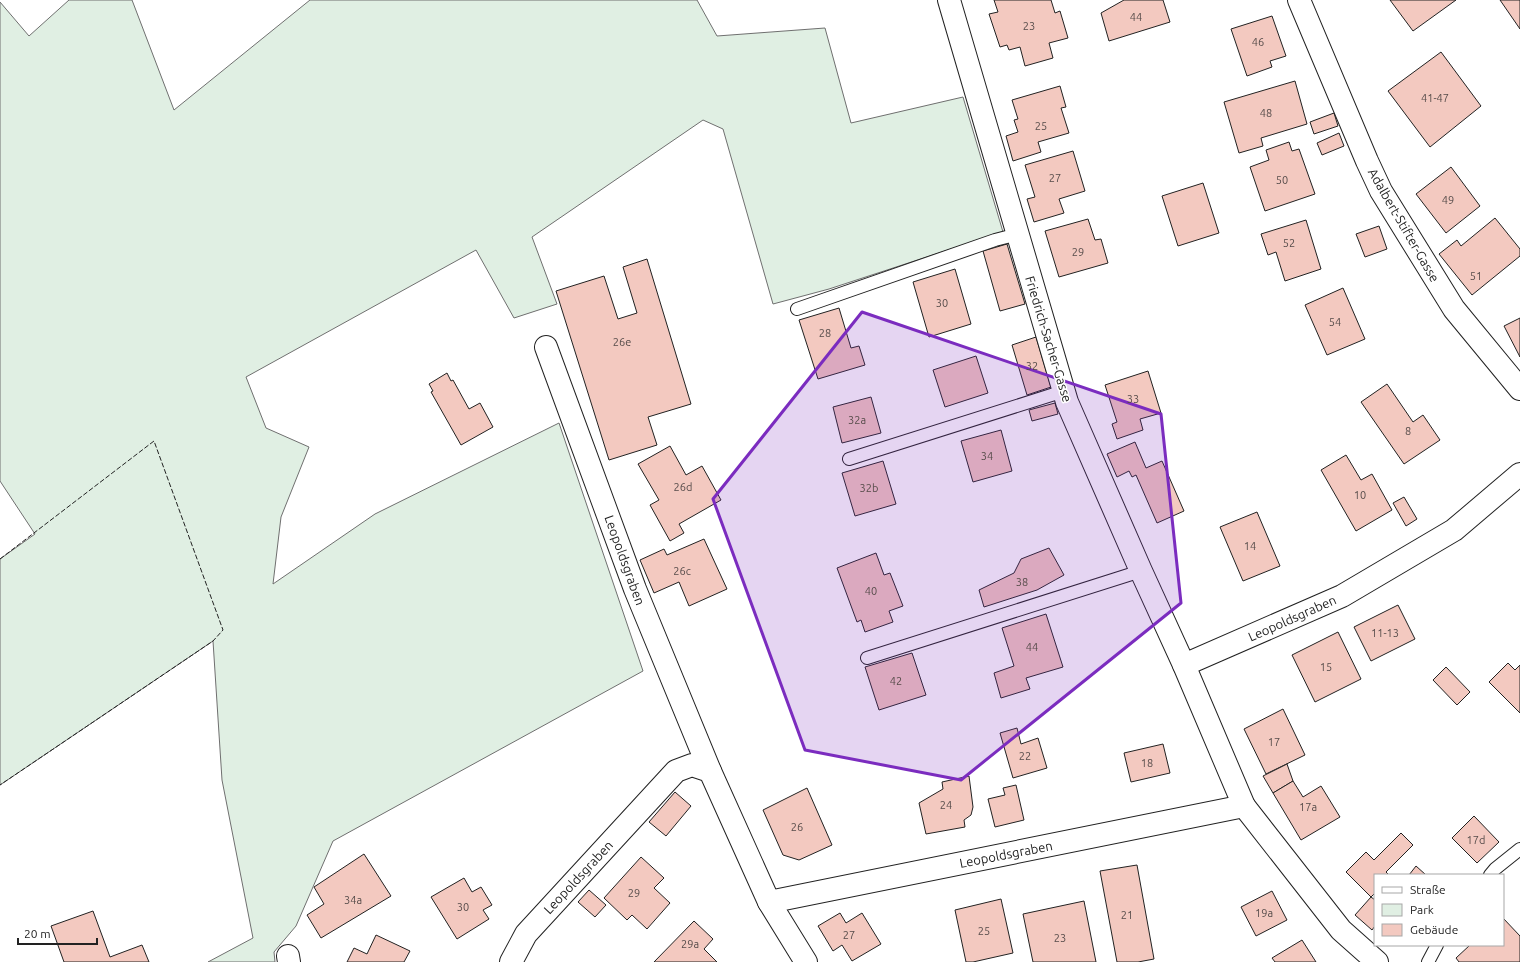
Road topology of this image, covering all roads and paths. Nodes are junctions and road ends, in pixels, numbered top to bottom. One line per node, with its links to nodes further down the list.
1 (949, 0): 3 (street, Friedrich-Sacher-Gasse)
2 (1299, 0): 6 (street, Adalbert-Stifter-Gasse)
3 (1018, 234): 4 (lane); 7 (street, Friedrich-Sacher-Gasse)
4 (797, 309)
5 (546, 347): 13 (street, Leopoldsgraben)
6 (1520, 389)
7 (1064, 391): 8 (lane); 10 (street, Friedrich-Sacher-Gasse)
8 (849, 459)
9 (1520, 474): 12 (street, Leopoldsgraben)
10 (1141, 572): 11 (lane); 12 (street, Friedrich-Sacher-Gasse)
11 (867, 658)
12 (1184, 666): 14 (street)
13 (710, 771): 17 (street, Leopoldsgraben); 19 (street, Leopoldsgraben)
14 (1244, 806): 17 (street, Leopoldsgraben); 21 (street)
15 (1520, 849): 16 (lane)
16 (1491, 874)
17 (769, 902): 20 (street, Leopoldsgraben)
18 (1436, 946): 22 (lane)
19 (511, 962)
20 (806, 962)
21 (1377, 962)
22 (1428, 962)

